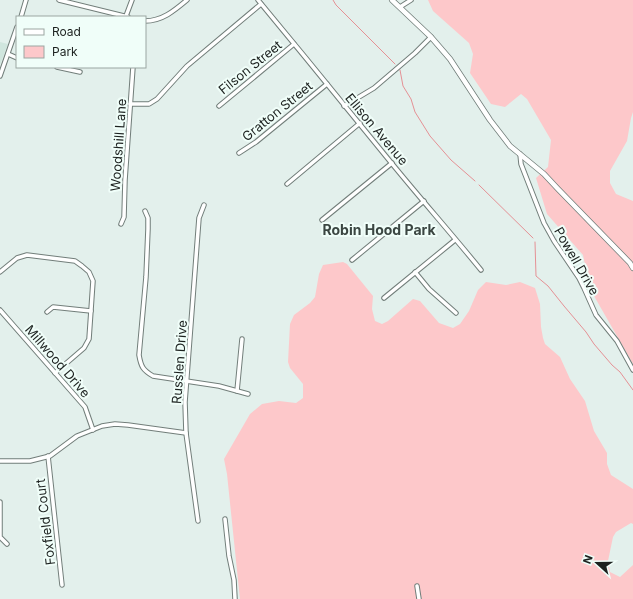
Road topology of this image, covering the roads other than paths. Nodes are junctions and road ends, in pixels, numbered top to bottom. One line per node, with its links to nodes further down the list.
1 (26, 0): 11 (street)
2 (59, 0): 8 (street)
3 (132, 0): 13 (street)
4 (187, 0): 14 (street)
5 (258, 0): 9 (street, Ellison Avenue)
6 (392, 0): 10 (street)
7 (411, 0): 10 (street)
8 (75, 2): 12 (street)
9 (261, 4): 17 (street, Ellison Avenue); 25 (street)
10 (400, 7): 16 (street)
11 (21, 16)
12 (124, 16)
13 (127, 16)
14 (146, 20)
15 (16, 30): 18 (street)
16 (431, 37): 27 (street); 30 (street)
17 (294, 44): 24 (street, Ellison Avenue); 26 (street, Filson Street)
18 (8, 54): 19 (street); 23 (street)
19 (16, 58)
20 (62, 68): 22 (street)
21 (134, 68): 25 (street, Woodshill Lane)
22 (80, 72)
23 (0, 76)
24 (327, 84): 27 (street, Ellison Avenue); 29 (street, Gratton Street)
25 (130, 104): 37 (street, Woodshill Lane)
26 (218, 106)
27 (344, 106): 28 (street, Ellison Avenue)
28 (360, 124): 31 (street, Ellison Avenue); 32 (street)
29 (239, 153)
30 (520, 154): 40 (street); 50 (street, Powell Drive)
31 (392, 163): 33 (street, Ellison Avenue); 36 (street)
32 (287, 184)
33 (424, 201): 38 (street, Ellison Avenue); 39 (street)
34 (204, 205): 52 (street, Russlen Drive)
35 (145, 212): 52 (street)
36 (322, 220)
37 (121, 224)
38 (455, 240): 41 (street, Ellison Avenue); 43 (street)
39 (352, 260)
40 (633, 268)
41 (481, 270)
42 (0, 272): 46 (street)
43 (415, 272): 44 (street); 48 (street)
44 (384, 298)
45 (0, 310): 51 (street, Millwood Drive)
46 (91, 311): 47 (street); 51 (street)
47 (47, 312)
48 (456, 313)
49 (242, 339): 53 (street)
50 (633, 370)
51 (55, 373): 55 (street, Millwood Drive)
52 (187, 381): 53 (street); 56 (street, Russlen Drive)
53 (237, 391): 54 (street)
54 (248, 394)
55 (93, 430): 56 (street); 57 (street)
56 (186, 433): 61 (street, Russlen Drive)
57 (48, 456): 58 (street); 63 (street, Foxfield Court)
58 (0, 461)
59 (0, 502): 62 (street)
60 (225, 519): 65 (street)
61 (198, 521)
62 (7, 544)
63 (62, 585)
64 (418, 586): 66 (street)
65 (235, 599)
66 (419, 599)

